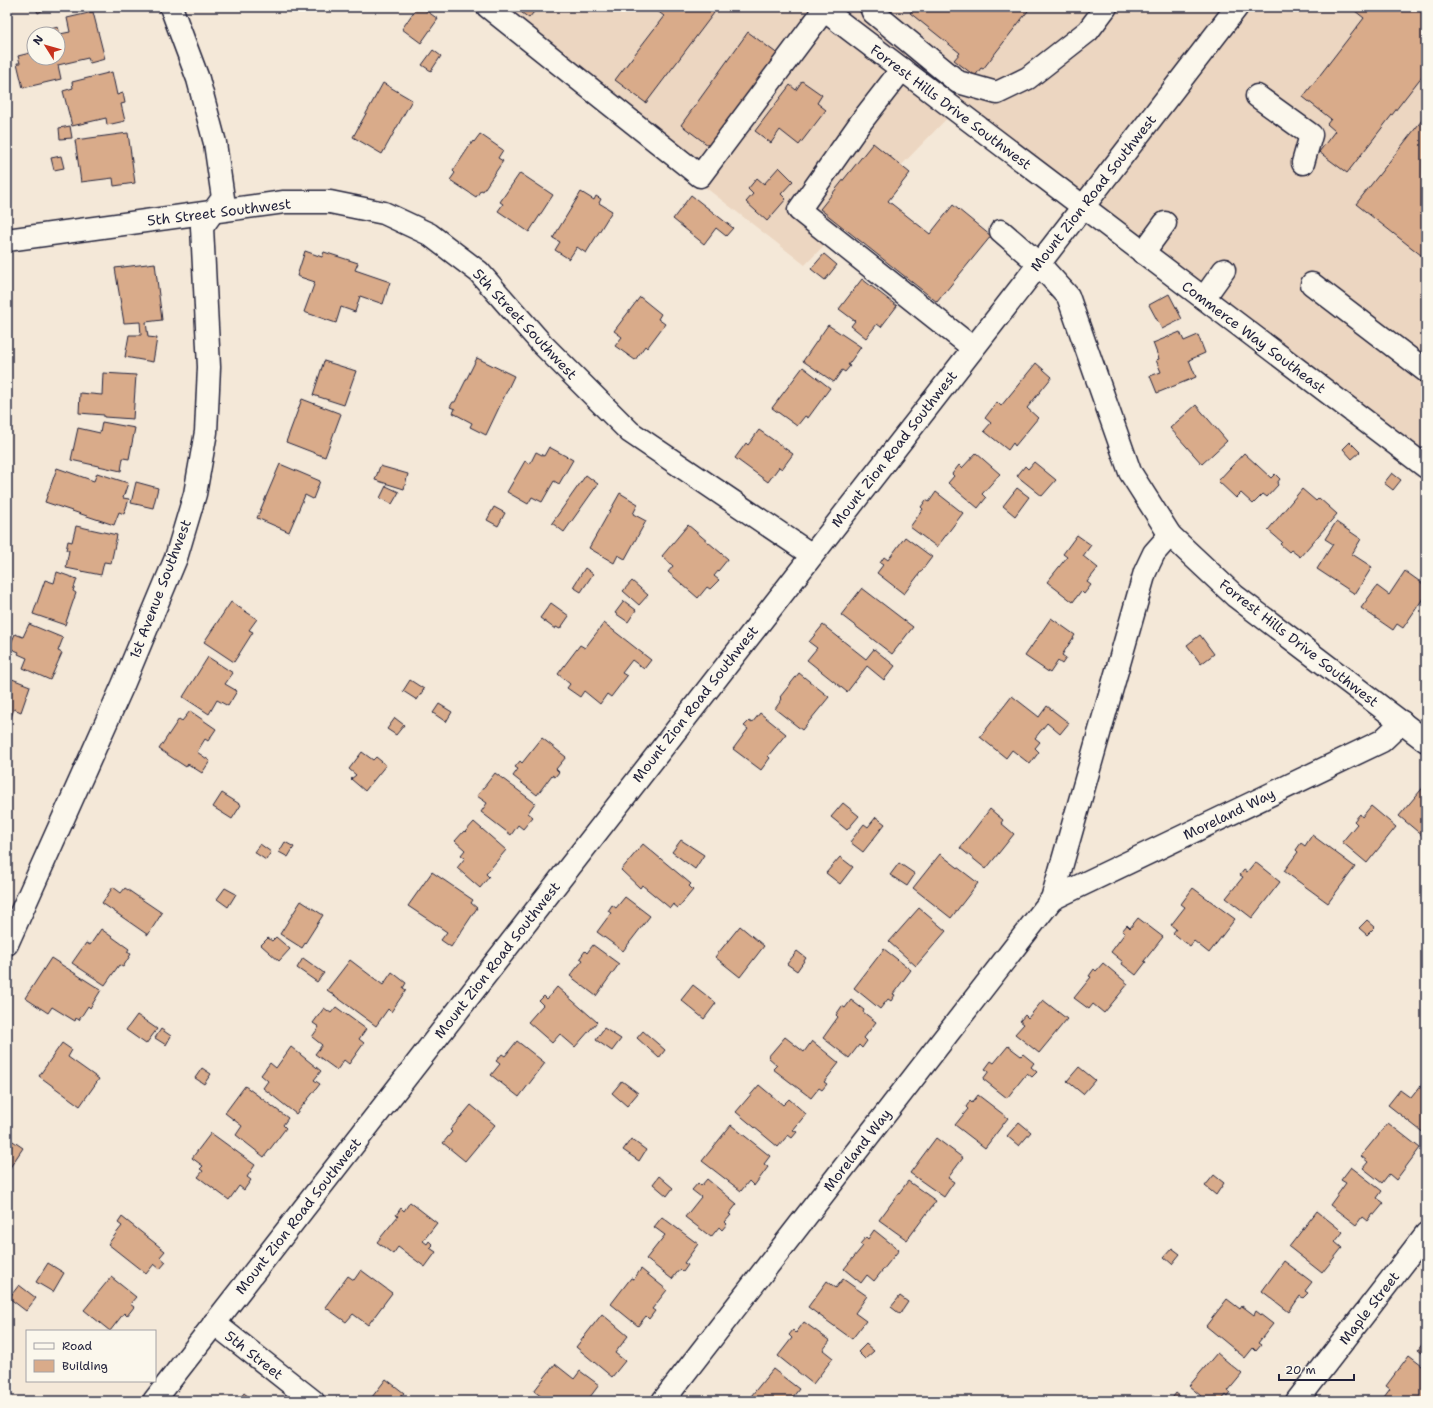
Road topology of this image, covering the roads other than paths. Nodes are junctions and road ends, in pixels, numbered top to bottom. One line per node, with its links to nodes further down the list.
1 (172, 7): 11 (street, 1st Avenue Southwest)
2 (488, 7): 6 (street)
3 (871, 7): 4 (street)
4 (1106, 7)
5 (1236, 7): 10 (street, Mount Zion Road Southwest)
6 (822, 8): 7 (street, Forrest Hills Drive Southwest)
7 (902, 69): 10 (street, Forrest Hills Drive Southwest); 20 (street)
8 (1257, 96): 9 (street)
9 (1303, 163)
10 (1083, 207): 15 (street, Commerce Way Southeast); 16 (street, Mount Zion Road Southwest)
11 (213, 212): 14 (street, 5th Street Southwest); 24 (street, 5th Street Southwest); 28 (street, 1st Avenue Southwest)
12 (1165, 223): 15 (street)
13 (1001, 231): 16 (street, Forrest Hills Drive Southwest)
14 (7, 240)
15 (1143, 253): 19 (street, Commerce Way Southeast)
16 (1039, 264): 20 (street, Mount Zion Road Southwest); 23 (street, Forrest Hills Drive Southwest)
17 (1224, 270): 19 (street)
18 (1312, 284): 21 (street)
19 (1204, 298): 22 (street, Commerce Way Southeast)
20 (973, 348): 24 (street, Mount Zion Road Southwest)
21 (1426, 372)
22 (1426, 467)
23 (1170, 535): 25 (street, Forrest Hills Drive Southwest); 27 (street, Moreland Way)
24 (812, 555): 30 (street, Mount Zion Road Southwest)
25 (1402, 722): 26 (street, Forrest Hills Drive Southwest); 27 (street, Moreland Way)
26 (1426, 741)
27 (1052, 900): 33 (street, Moreland Way)
28 (7, 944)
29 (1426, 1234): 34 (street, Maple Street)
30 (214, 1323): 31 (street, Mount Zion Road Southwest); 32 (street, 5th Street)
31 (154, 1401)
32 (313, 1401)
33 (662, 1401)
34 (1297, 1401)

